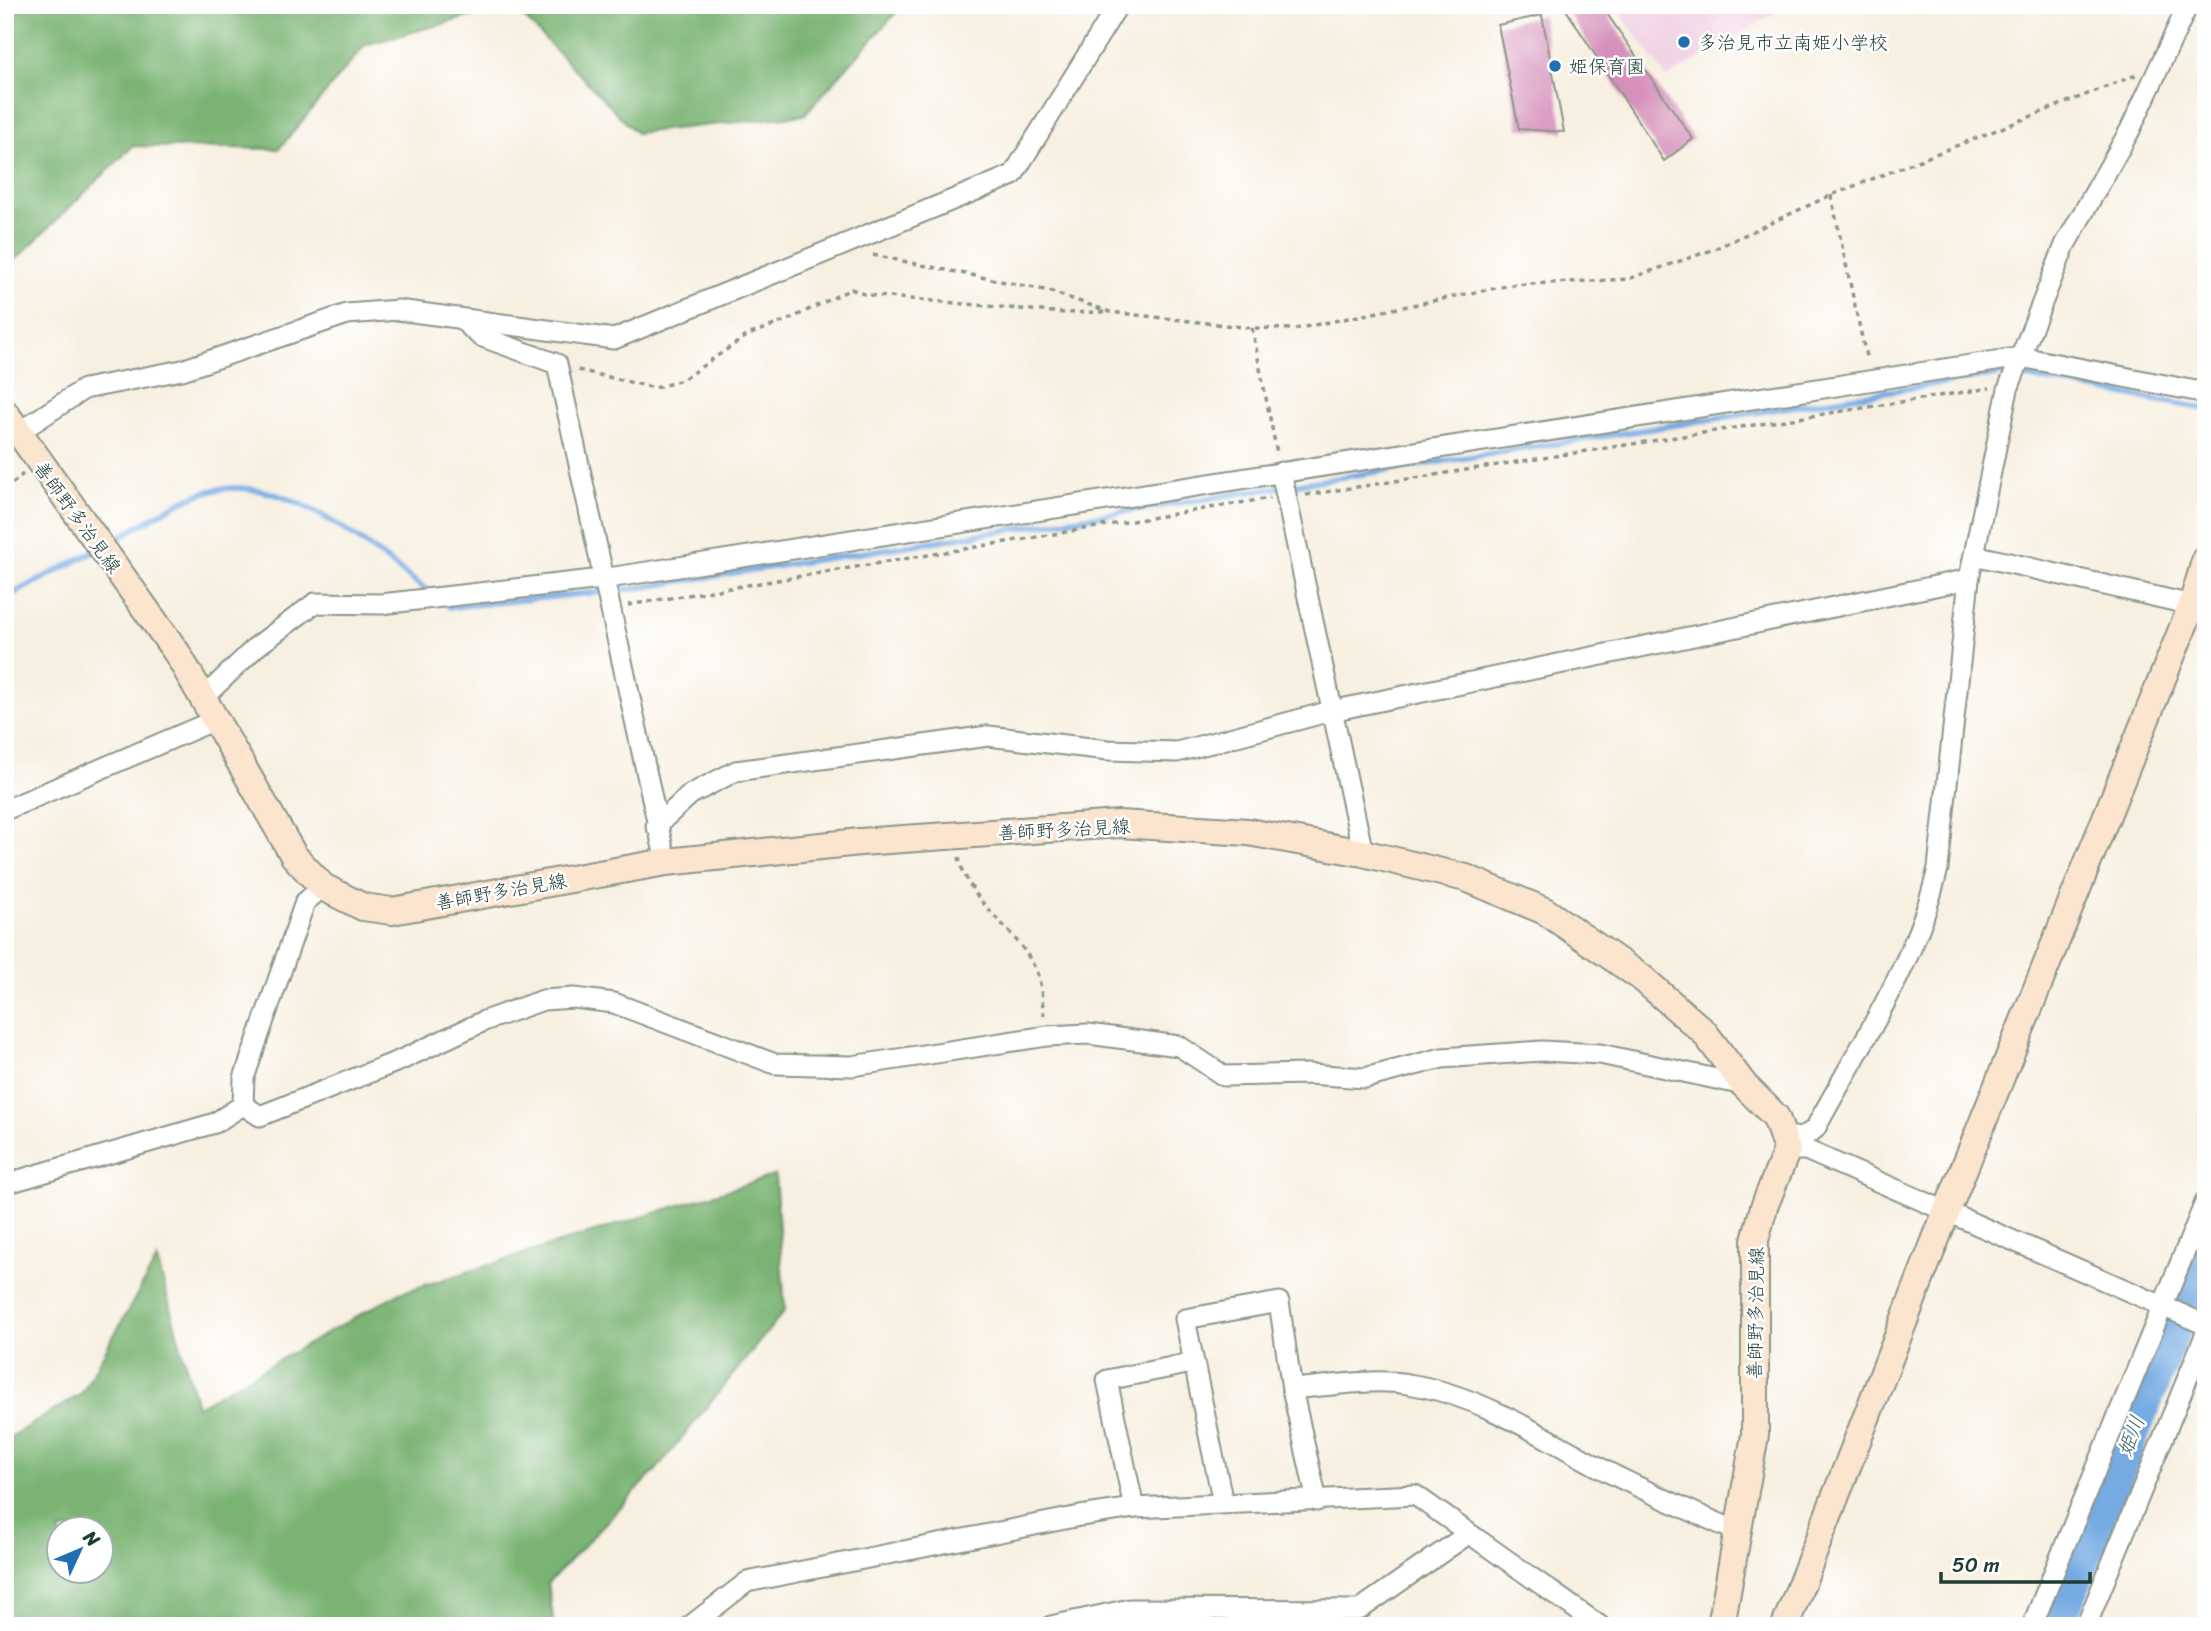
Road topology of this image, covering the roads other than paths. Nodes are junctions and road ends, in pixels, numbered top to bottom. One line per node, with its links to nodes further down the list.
1 (1118, 5): 3 (street)
2 (2188, 5): 4 (street)
3 (461, 319): 6 (street); 10 (street)
4 (2021, 357): 5 (street); 7 (street); 8 (street)
5 (2206, 393)
6 (12, 423): 13 (main road, 善師野多治見線)
7 (1281, 472): 10 (street); 14 (street)
8 (1974, 555): 11 (street); 12 (street)
9 (2206, 558): 12 (main road)
10 (603, 579): 13 (street); 16 (street)
11 (1969, 579): 14 (street); 22 (street)
12 (2192, 604): 25 (main road)
13 (210, 708): 15 (street); 19 (main road, 善師野多治見線)
14 (1331, 711): 16 (street); 17 (street)
15 (5, 810)
16 (656, 826): 18 (street)
17 (1363, 853): 18 (main road, 善師野多治見線); 20 (main road, 善師野多治見線)
18 (666, 862): 19 (main road, 善師野多治見線)
19 (323, 887): 21 (street)
20 (1744, 1085): 21 (street); 22 (main road, 善師野多治見線)
21 (243, 1105): 23 (street)
22 (1785, 1143): 25 (street); 34 (main road, 善師野多治見線)
23 (5, 1184)
24 (2206, 1200): 26 (street)
25 (1947, 1213): 26 (street); 40 (main road)
26 (2164, 1307): 27 (street); 41 (street)
27 (2206, 1325)
28 (2206, 1333): 42 (street)
29 (1192, 1363): 30 (street); 32 (street); 33 (street)
30 (1292, 1389): 31 (street); 34 (street)
31 (1317, 1501): 32 (street); 35 (street)
32 (1223, 1503): 33 (street)
33 (1134, 1508): 36 (street)
34 (1737, 1531): 39 (main road, 善師野多治見線)
35 (1468, 1534): 37 (street); 38 (street)
36 (690, 1626)
37 (1051, 1626)
38 (1600, 1626)
39 (1721, 1626)
40 (1785, 1626)
41 (2032, 1626)
42 (2086, 1626)

